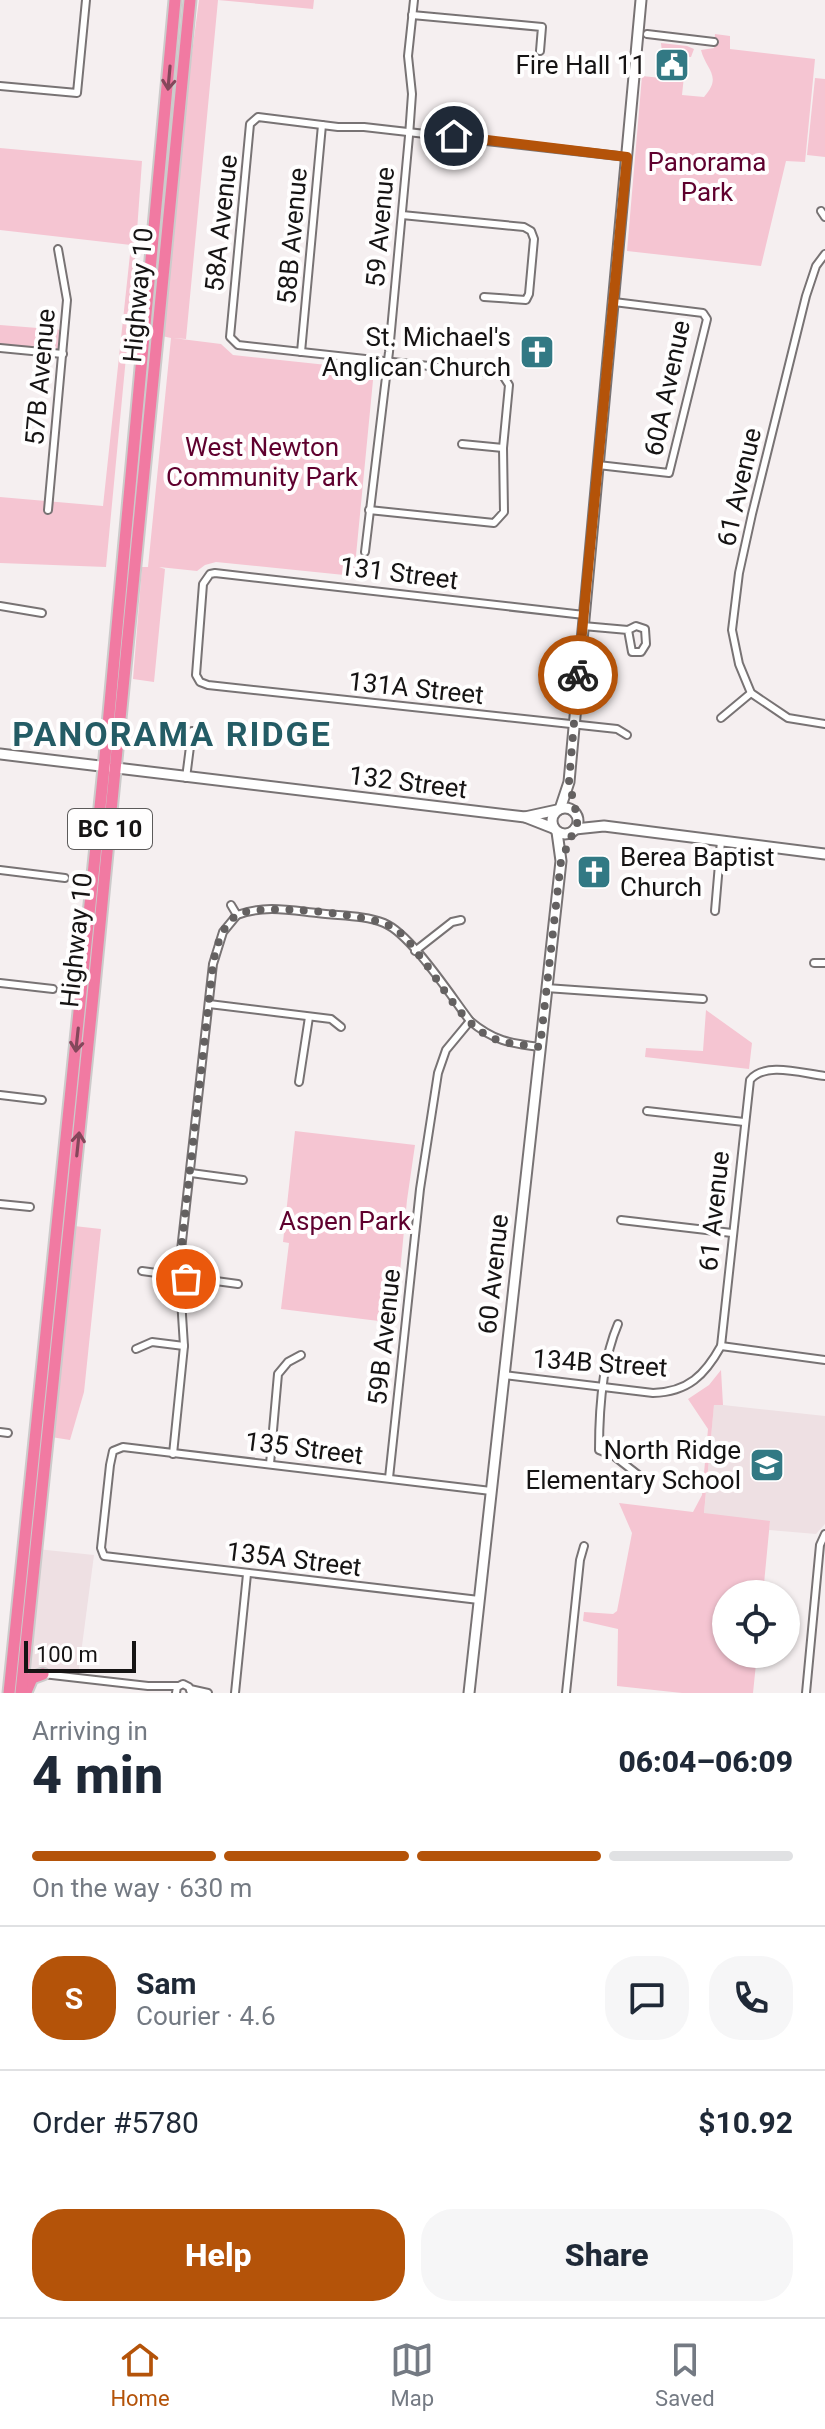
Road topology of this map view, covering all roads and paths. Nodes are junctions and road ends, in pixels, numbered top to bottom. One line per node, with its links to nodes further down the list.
1 (86, 0): 10 (street)
2 (175, 0): 42 (highway, Highway 10 / BC 10, one-way to 42)
3 (190, 0): 42 (highway, Highway 10 / BC 10)
4 (414, 0): 6 (street, 59 Avenue)
5 (641, 0): 13 (street)
6 (412, 15): 9 (street); 12 (street, 59 Avenue)
7 (647, 34): 8 (street)
8 (714, 42)
9 (540, 51)
10 (0, 86)
11 (322, 125): 12 (street); 20 (street, 58B Avenue); 20 (street, 58A Avenue)
12 (409, 131): 13 (street); 14 (street, 59 Avenue)
13 (627, 157): 18 (street)
14 (402, 215): 17 (street); 22 (street, 59 Avenue)
15 (58, 249): 21 (street, 57B Avenue)
16 (825, 254): 35 (street, 61 Avenue)
17 (484, 297)
18 (614, 302): 25 (street); 25 (street, 60A Avenue)
19 (0, 348): 21 (street)
20 (301, 352): 22 (street)
21 (63, 354): 26 (street, 57B Avenue)
22 (388, 361): 24 (street); 27 (street, 59 Avenue)
23 (462, 444): 24 (street)
24 (503, 448): 27 (street)
25 (598, 465): 31 (street)
26 (48, 510)
27 (369, 510): 28 (street, 59 Avenue)
28 (365, 552)
29 (0, 606): 30 (street)
30 (42, 613)
31 (584, 615): 32 (street); 34 (street, 131 Street)
32 (583, 626): 33 (street); 37 (street)
33 (628, 630): 33 (street)
34 (200, 682): 37 (street, 131A Street)
35 (751, 693): 36 (street); 38 (street)
36 (721, 718)
37 (574, 724): 40 (street, 131A Street); 44 (street)
38 (825, 724)
39 (192, 731): 43 (street)
40 (627, 735)
41 (0, 754): 42 (street, 132 Street)
42 (110, 768): 43 (street, 132 Street); 102 (highway, Highway 10 / BC 10, one-way to 102); 106 (highway, Highway 10 / BC 10, one-way to 42)
43 (186, 778): 47 (street, 132 Street)
44 (569, 782): 45 (street); 46 (street)
45 (558, 809): 46 (street); 47 (street, 132 Street); 49 (street)
46 (574, 812): 48 (street); 50 (street)
47 (525, 817): 49 (street, 132 Street)
48 (604, 826): 50 (street); 51 (street)
49 (555, 830): 50 (street); 53 (street, 60 Avenue)
50 (574, 830): 53 (street, 60 Avenue)
51 (721, 841): 52 (street); 57 (street)
52 (825, 854)
53 (561, 861): 64 (street, 60 Avenue)
54 (0, 870): 55 (street)
55 (65, 878)
56 (231, 905): 58 (street)
57 (715, 911)
58 (237, 915): 60 (street); 67 (street)
59 (461, 920): 60 (street)
60 (415, 951): 69 (street)
61 (814, 963): 62 (street)
62 (825, 963)
63 (0, 983): 65 (street)
64 (546, 988): 66 (street); 71 (street, 60 Avenue)
65 (53, 989)
66 (703, 999)
67 (209, 1004): 68 (street); 78 (street)
68 (309, 1017): 70 (street); 73 (street)
69 (470, 1021): 71 (street); 98 (street, 59B Avenue)
70 (341, 1027)
71 (540, 1047): 93 (street, 60 Avenue)
72 (825, 1076): 77 (street, 61 Avenue)
73 (299, 1082)
74 (0, 1095): 75 (street)
75 (42, 1100)
76 (647, 1111): 77 (street)
77 (744, 1122): 83 (street, 61 Avenue)
78 (191, 1173): 79 (street); 85 (street)
79 (243, 1180)
80 (0, 1204): 81 (street)
81 (30, 1207)
82 (621, 1220): 83 (street)
83 (732, 1233): 89 (street, 61 Avenue)
84 (142, 1271): 85 (street)
85 (179, 1278): 86 (street); 88 (street)
86 (238, 1284)
87 (618, 1324): 94 (street)
88 (184, 1346): 90 (street); 95 (street)
89 (721, 1346): 92 (street); 94 (street, 134B Street)
90 (136, 1349)
91 (301, 1355): 96 (street)
92 (825, 1360)
93 (504, 1375): 94 (street, 134B Street); 99 (street, 60 Avenue)
94 (604, 1387): 97 (street)
95 (173, 1454): 96 (street, 135 Street); 103 (street, 135 Street)
96 (270, 1464): 98 (street, 135 Street)
97 (641, 1477)
98 (389, 1478): 99 (street, 135 Street)
99 (491, 1491): 105 (street, 60 Avenue)
100 (825, 1534): 117 (street)
101 (584, 1546): 116 (street)
102 (24, 1555): 107 (highway); 109 (highway, Highway 10 / BC 10)
103 (104, 1556): 104 (street, 135A Street)
104 (247, 1574): 105 (street, 135A Street); 114 (street)
105 (479, 1600): 115 (street, 60 Avenue)
106 (24, 1655): 108 (highway); 112 (highway, Highway 10 / BC 10)
107 (0, 1668): 109 (highway)
108 (43, 1674): 110 (street); 112 (highway)
109 (10, 1688)
110 (176, 1691): 111 (street)
111 (190, 1691): 113 (street)
112 (24, 1693)
113 (208, 1693)
114 (235, 1693)
115 (469, 1693)
116 (566, 1693)
117 (806, 1693)

